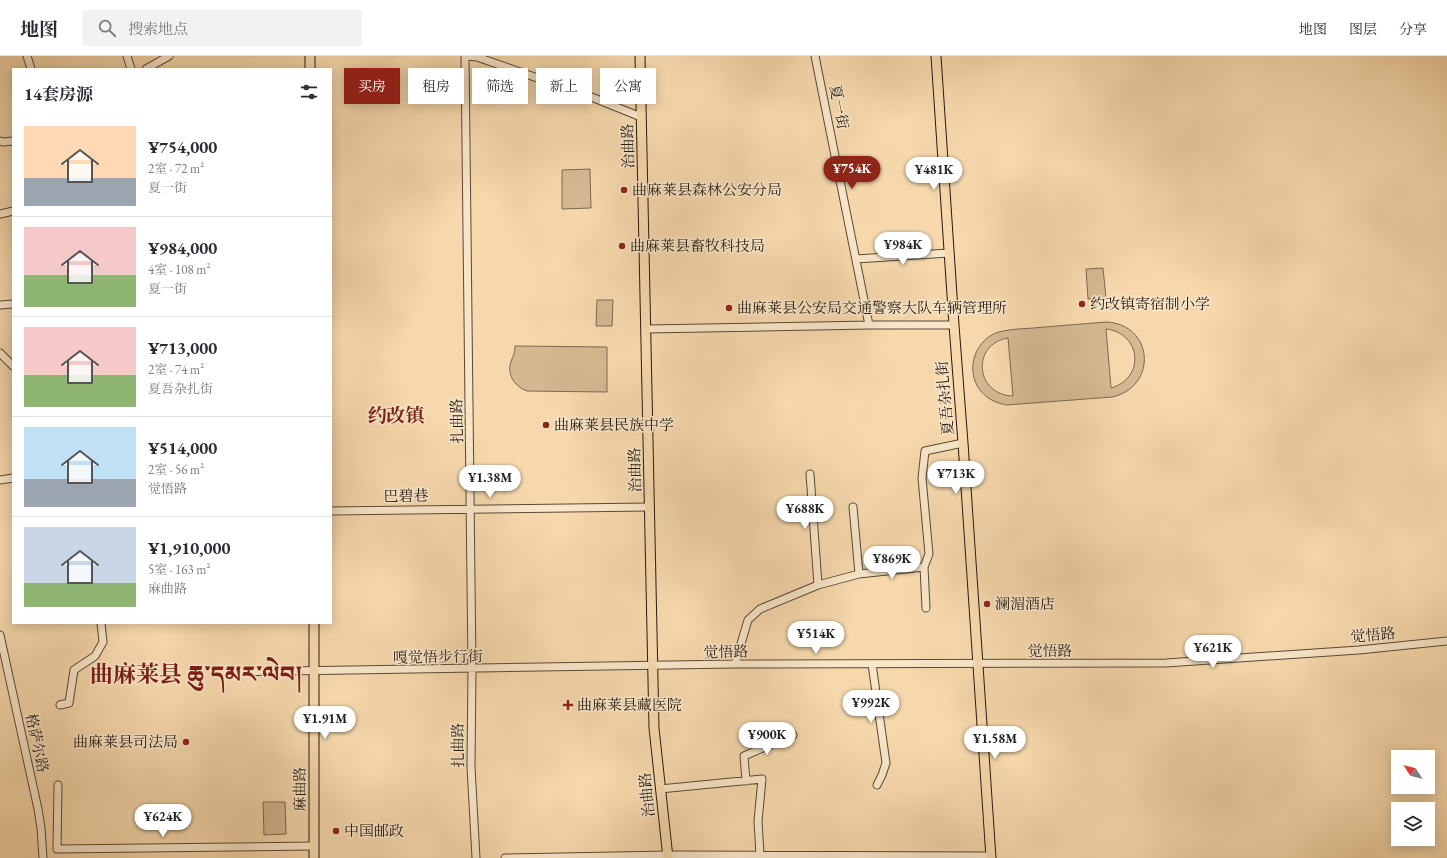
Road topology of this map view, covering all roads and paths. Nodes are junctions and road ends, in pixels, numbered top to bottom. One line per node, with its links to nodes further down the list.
1 (27, 56): 10 (street)
2 (127, 56): 11 (street)
3 (169, 56): 12 (street)
4 (310, 56): 13 (main road)
5 (466, 56): 8 (street); 34 (street, 扎曲路)
6 (640, 56): 14 (main road, 治曲路)
7 (936, 56): 19 (main road, 夏吾杂扎街)
8 (477, 57): 14 (street)
9 (816, 57): 20 (street, 夏一街)
10 (31, 68)
11 (131, 68)
12 (148, 68)
13 (310, 68)
14 (641, 117): 25 (main road, 治曲路)
15 (0, 141): 16 (street)
16 (12, 141)
17 (12, 211): 18 (street)
18 (0, 214)
19 (949, 253): 20 (street); 24 (main road, 夏吾杂扎街)
20 (856, 259): 23 (street, 夏一街)
21 (12, 304): 22 (street)
22 (0, 305)
23 (869, 325): 24 (street); 25 (street)
24 (954, 325): 28 (main road, 夏吾杂扎街)
25 (646, 329): 33 (main road, 治曲路)
26 (0, 353): 27 (street)
27 (12, 365)
28 (963, 443): 36 (street); 46 (main road, 夏吾杂扎街)
29 (810, 474): 38 (street)
30 (12, 478): 31 (street)
31 (0, 480)
32 (852, 506): 37 (street)
33 (650, 507): 34 (street, 巴碧巷); 47 (main road, 治曲路)
34 (471, 508): 35 (street, 巴碧巷); 48 (street, 扎曲路)
35 (332, 511)
36 (924, 567): 37 (street); 39 (street)
37 (859, 574): 38 (street)
38 (818, 585): 44 (street)
39 (926, 608)
40 (101, 624): 51 (street)
41 (314, 624): 50 (main road, 麻曲路)
42 (0, 635): 62 (street, 格萨尔路)
43 (1447, 641): 46 (street, 觉悟路)
44 (735, 664): 45 (street, 觉悟路); 47 (street, 觉悟路)
45 (872, 664): 46 (street, 觉悟路); 55 (street)
46 (978, 664): 61 (main road, 夏吾杂扎街)
47 (653, 666): 48 (street, 嘎觉悟步行街); 56 (main road, 治曲路)
48 (472, 669): 50 (street, 嘎觉悟步行街); 64 (street, 扎曲路)
49 (224, 672): 50 (street, 嘎觉悟步行街)
50 (314, 672): 57 (main road, 麻曲路)
51 (60, 705)
52 (793, 735): 53 (street)
53 (746, 781): 56 (street); 59 (street)
54 (58, 785): 57 (street)
55 (877, 785)
56 (660, 789): 58 (main road, 治曲路)
57 (314, 846): 63 (main road, 麻曲路)
58 (668, 856): 59 (street); 65 (street)
59 (760, 856): 60 (street)
60 (879, 856): 61 (street)
61 (991, 857)
62 (42, 858)
63 (314, 858)
64 (476, 858)
65 (505, 858)

